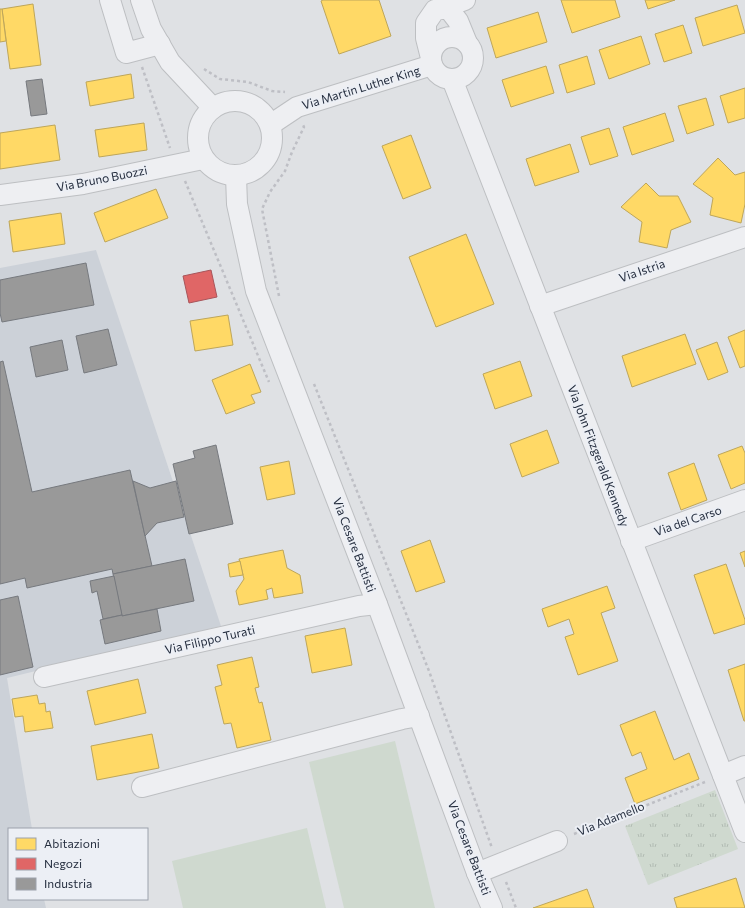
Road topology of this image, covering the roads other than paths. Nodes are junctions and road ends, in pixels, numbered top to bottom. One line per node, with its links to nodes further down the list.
1 (110, 0): 5 (street)
2 (141, 0): 5 (street)
3 (457, 4): 4 (street); 6 (street)
4 (467, 43): 6 (street); 7 (street)
5 (160, 44): 8 (street)
6 (432, 62): 7 (street); 9 (street, Via Martin Luther King)
7 (452, 79): 14 (street, Via John Fitzgerald Kennedy)
8 (213, 108): 9 (street); 10 (street)
9 (270, 125): 11 (street)
10 (203, 159): 11 (street); 12 (street, Via Bruno Buozzi)
11 (236, 176): 17 (street, Via Cesare Battisti)
12 (0, 195)
13 (745, 237): 14 (street, Via Istria)
14 (540, 306): 16 (street, Via John Fitzgerald Kennedy)
15 (745, 500): 16 (street, Via del Carso)
16 (632, 541): 21 (street, Via John Fitzgerald Kennedy)
17 (376, 604): 18 (street, Via Filippo Turati); 19 (street, Via Cesare Battisti)
18 (44, 677)
19 (419, 716): 22 (street); 25 (street, Via Cesare Battisti)
20 (745, 766): 21 (street)
21 (722, 775): 23 (street, Via John Fitzgerald Kennedy)
22 (142, 787)
23 (745, 832)
24 (557, 841): 25 (street)
25 (477, 873): 26 (street, Via Cesare Battisti)
26 (492, 908)

